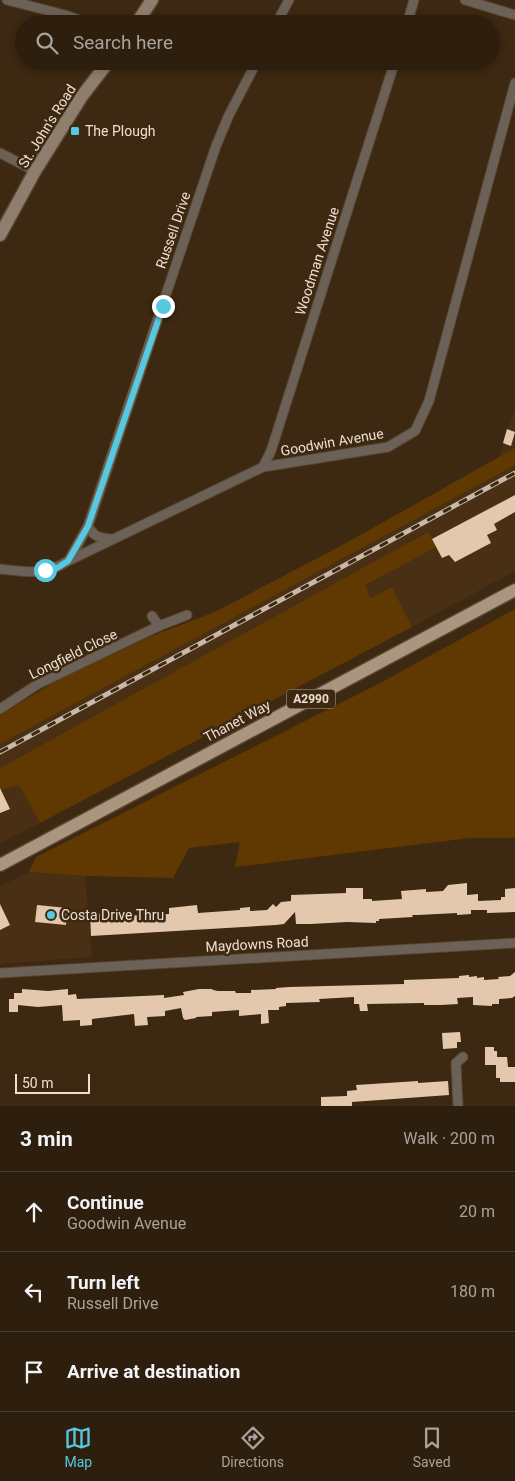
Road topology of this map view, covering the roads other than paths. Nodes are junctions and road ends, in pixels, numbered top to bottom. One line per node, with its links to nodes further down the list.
1 (7, 0): 6 (street)
2 (152, 0): 7 (main road)
3 (289, 0): 8 (street)
4 (414, 0): 9 (street)
5 (465, 0): 10 (street)
6 (65, 15)
7 (142, 15)
8 (281, 15)
9 (410, 15)
10 (515, 15)
11 (102, 70): 16 (main road, St. John's Road)
12 (252, 70): 19 (street, Russell Drive)
13 (392, 70): 18 (street, Woodman Avenue)
14 (515, 82): 18 (street, Goodwin Avenue)
15 (0, 153): 16 (street)
16 (35, 171): 17 (main road, St. John's Road)
17 (0, 235)
18 (262, 467): 20 (street, Goodwin Avenue)
19 (88, 526): 20 (street); 21 (street, Russell Drive)
20 (113, 539): 21 (street, Goodwin Avenue)
21 (68, 561): 22 (street, Goodwin Avenue)
22 (0, 569)
23 (515, 590): 28 (main road, Thanet Way / A2990)
24 (187, 615): 26 (street, Longfield Close)
25 (152, 616): 26 (street)
26 (159, 626): 27 (street, Longfield Close)
27 (0, 709)
28 (0, 865)
29 (515, 943): 30 (street, Maydowns Road)
30 (0, 973)
31 (463, 1057): 32 (street)
32 (458, 1106)

